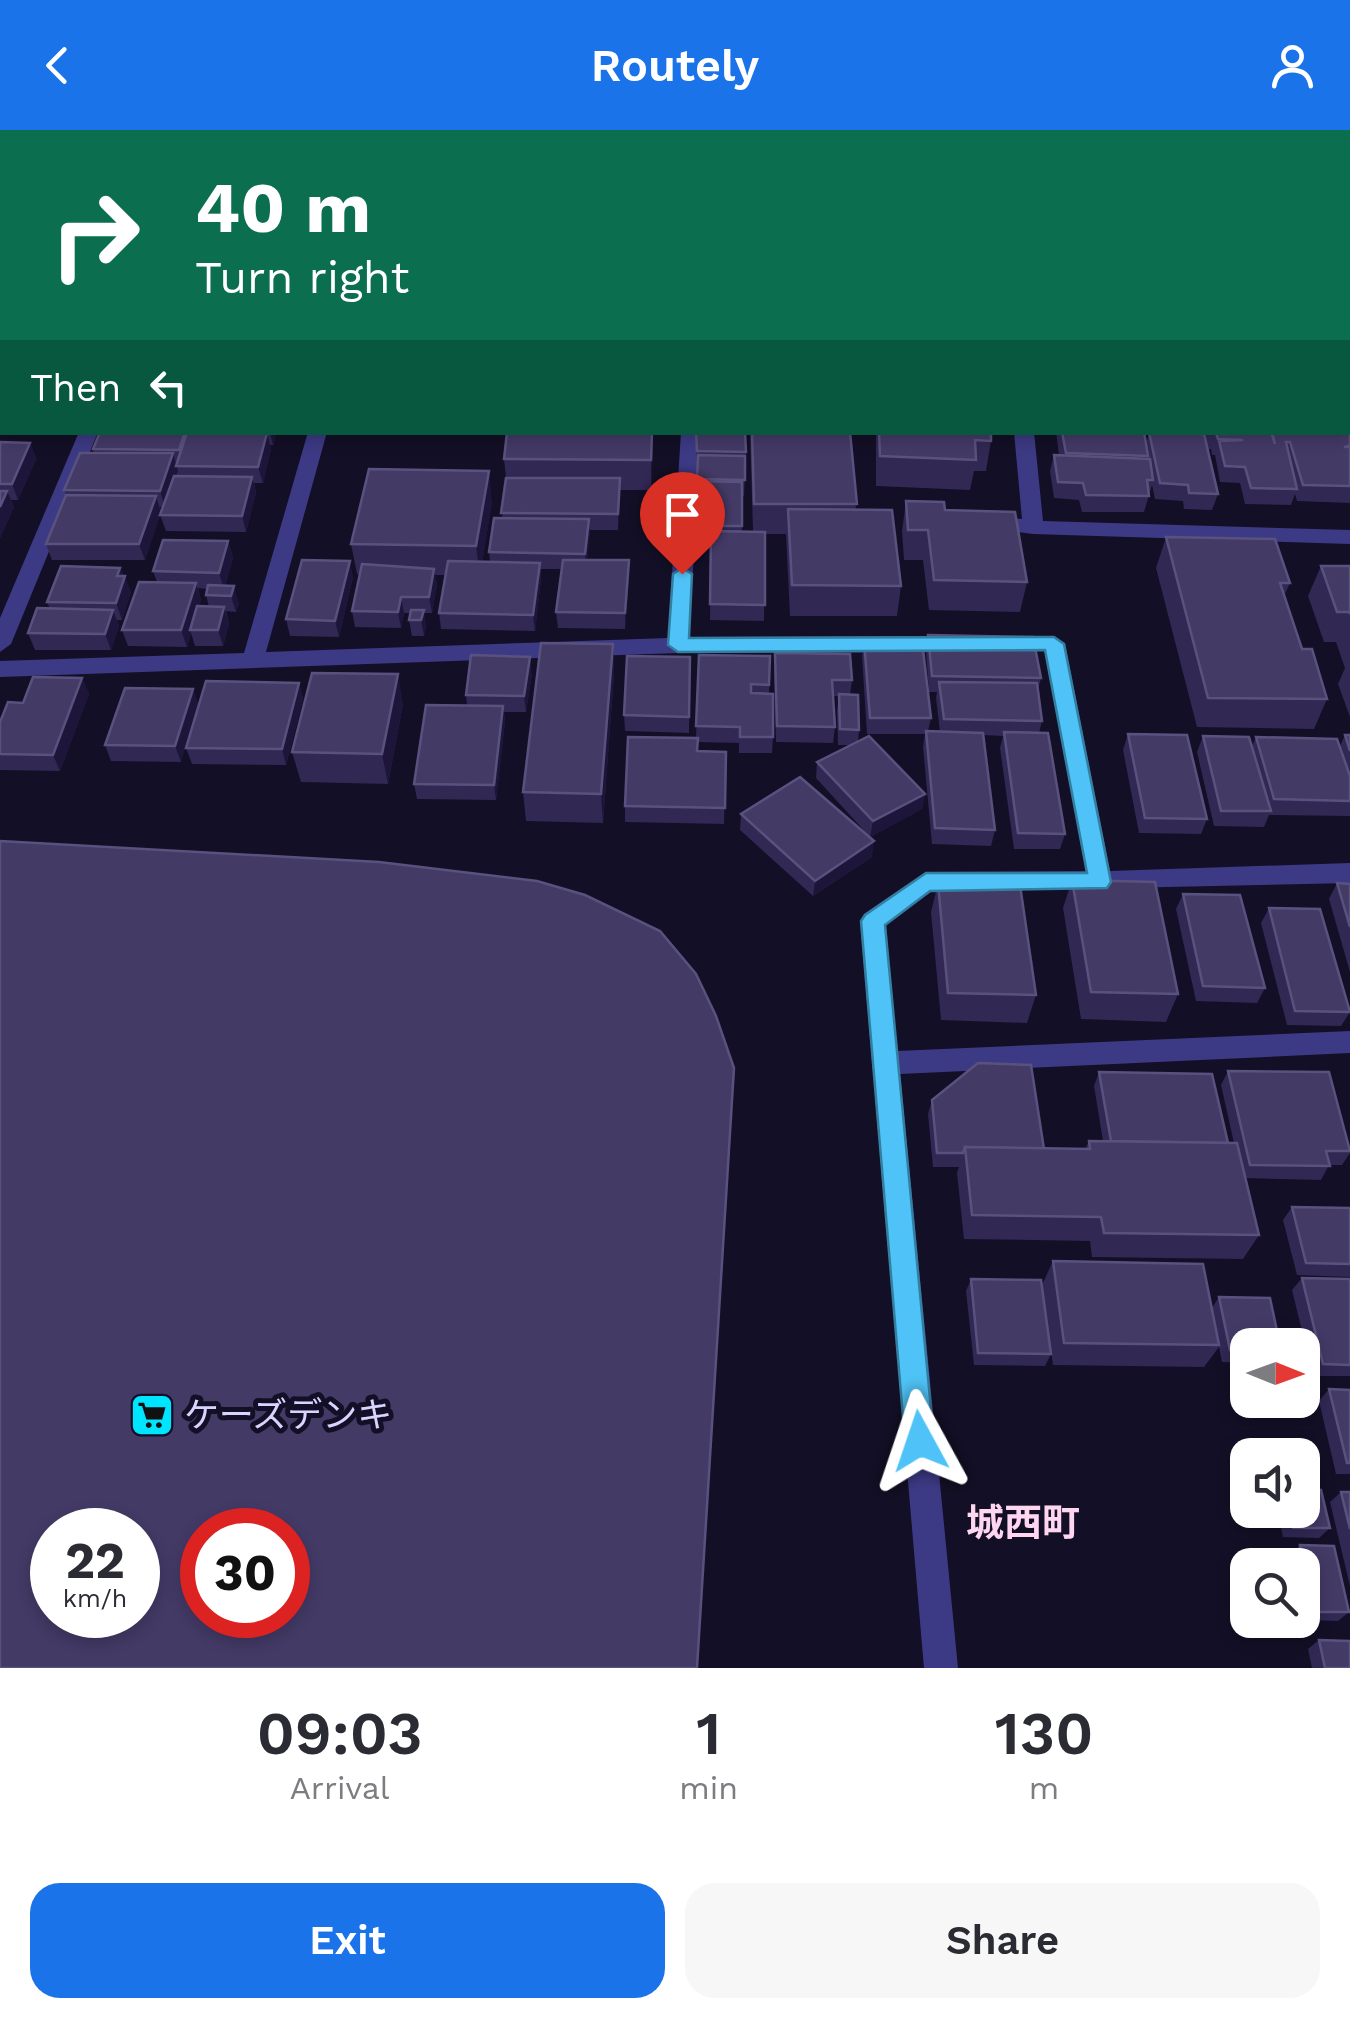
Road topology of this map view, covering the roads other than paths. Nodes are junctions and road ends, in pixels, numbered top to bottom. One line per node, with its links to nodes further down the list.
1 (88, 435): 8 (street)
2 (317, 435): 10 (street)
3 (691, 435): 9 (street)
4 (1024, 435): 6 (street)
5 (955, 519): 6 (street)
6 (1033, 527): 7 (street)
7 (1350, 537)
8 (0, 644)
9 (678, 645): 10 (street); 13 (street)
10 (253, 660): 11 (street)
11 (0, 669)
12 (1350, 874): 13 (street)
13 (1100, 882): 15 (street)
14 (1350, 1042): 15 (street)
15 (885, 1064): 16 (street)
16 (941, 1668)

